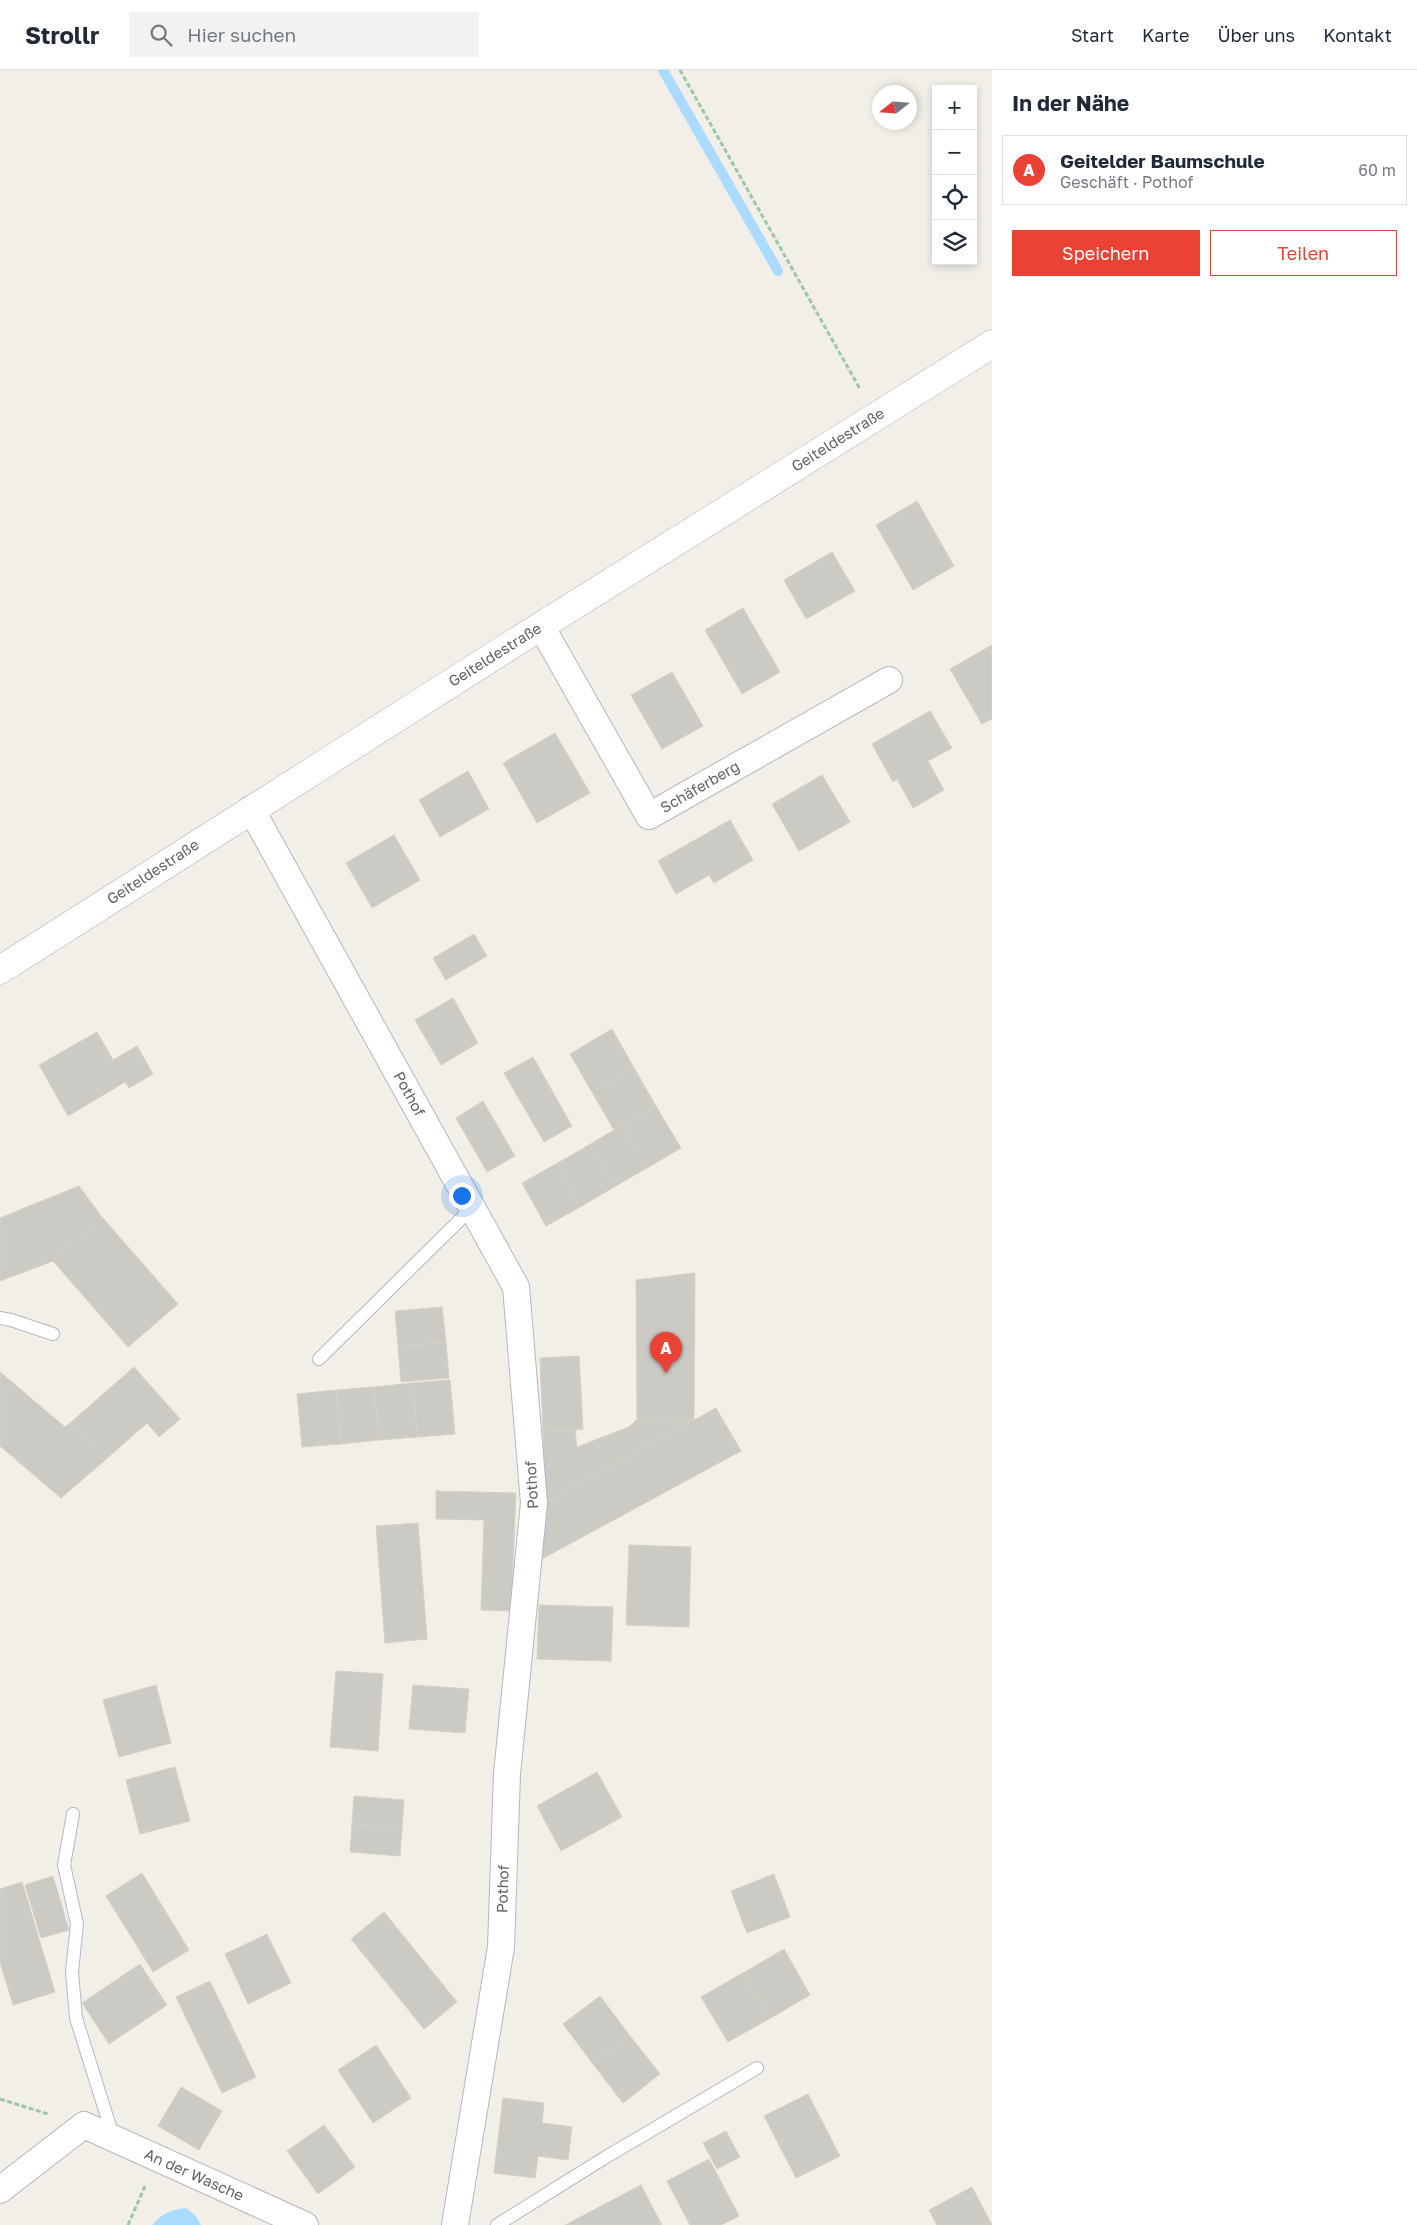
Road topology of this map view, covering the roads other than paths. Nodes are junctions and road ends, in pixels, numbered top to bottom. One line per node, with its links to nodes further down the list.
1 (992, 344): 2 (street, Geiteldestraße)
2 (541, 626): 3 (street, Schäferberg); 4 (street, Geiteldestraße)
3 (888, 680)
4 (251, 810): 5 (street, Geiteldestraße); 6 (street, Pothof)
5 (0, 970)
6 (472, 1208): 9 (lane); 15 (street, Pothof)
7 (0, 1318): 8 (lane)
8 (54, 1334)
9 (319, 1359)
10 (72, 1814): 12 (lane)
11 (756, 2068): 16 (lane)
12 (114, 2139): 13 (street, An der Wasche); 14 (street, An der Wasche)
13 (0, 2190)
14 (305, 2225)
15 (456, 2225)
16 (497, 2225)

